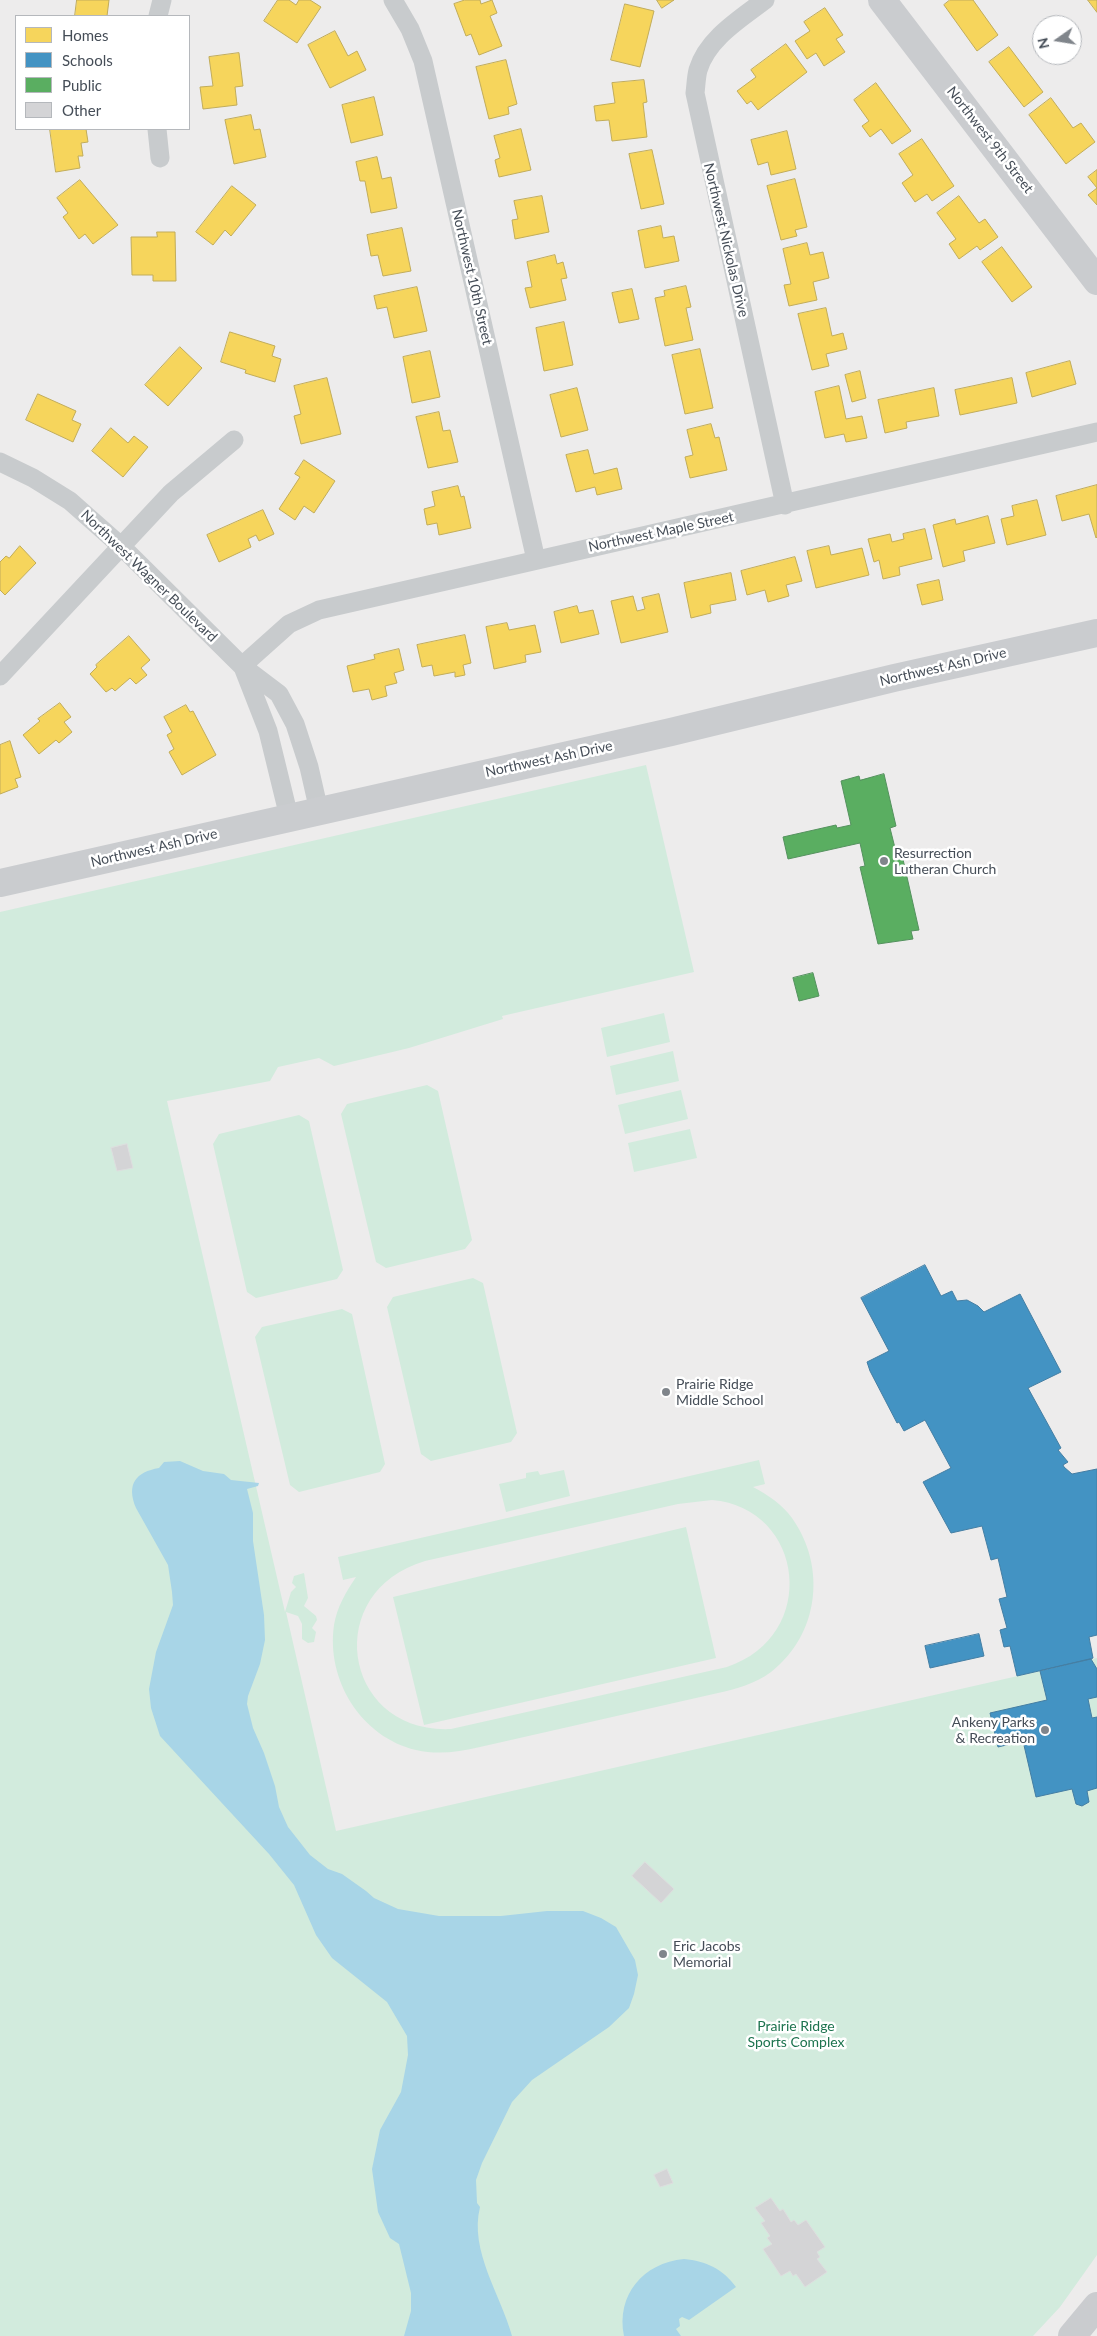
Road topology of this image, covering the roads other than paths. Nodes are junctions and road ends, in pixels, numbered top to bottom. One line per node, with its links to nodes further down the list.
1 (162, 0): 5 (street)
2 (393, 0): 14 (street, Northwest 10th Street)
3 (764, 0): 12 (street, Northwest Nickolas Drive)
4 (882, 0): 8 (street, Northwest 9th Street)
5 (158, 15)
6 (157, 130): 7 (street)
7 (160, 158)
8 (1097, 280)
9 (1097, 432): 12 (street, Northwest Maple Street)
10 (234, 440): 13 (street)
11 (0, 462): 13 (street, Northwest Wagner Boulevard)
12 (785, 505): 14 (street, Northwest Maple Street)
13 (122, 547): 16 (street, Northwest Wagner Boulevard); 17 (street)
14 (536, 560): 16 (street, Northwest Maple Street)
15 (1097, 633): 18 (street, Northwest Ash Drive)
16 (242, 666): 18 (street, Northwest Wagner Boulevard); 19 (street, Northwest Wagner Boulevard)
17 (0, 676)
18 (319, 811): 19 (street, Northwest Ash Drive)
19 (289, 817): 20 (street, Northwest Ash Drive)
20 (0, 883)
21 (1097, 2306): 22 (street)
22 (1072, 2336)

